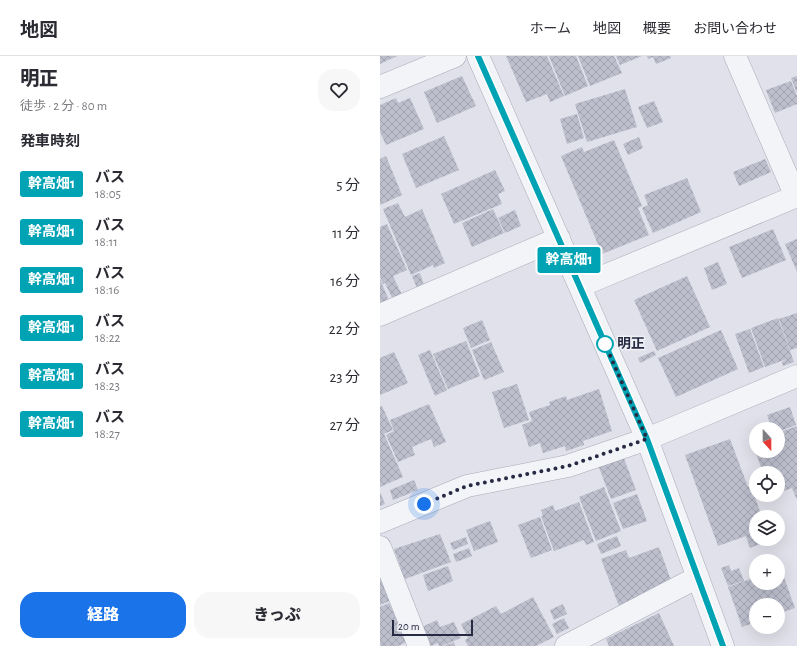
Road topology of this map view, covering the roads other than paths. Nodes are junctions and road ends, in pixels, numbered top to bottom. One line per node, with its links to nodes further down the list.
1 (455, 56): 4 (street)
2 (478, 56): 6 (street)
3 (735, 56): 5 (street)
4 (380, 87)
5 (797, 197): 7 (street)
6 (559, 238): 7 (street); 8 (street)
7 (580, 286): 10 (street)
8 (380, 316)
9 (797, 376): 10 (street)
10 (647, 439): 11 (street); 13 (street)
11 (380, 522)
12 (380, 547): 14 (street)
13 (698, 577): 15 (street); 16 (street)
14 (419, 646)
15 (566, 646)
16 (723, 646)

